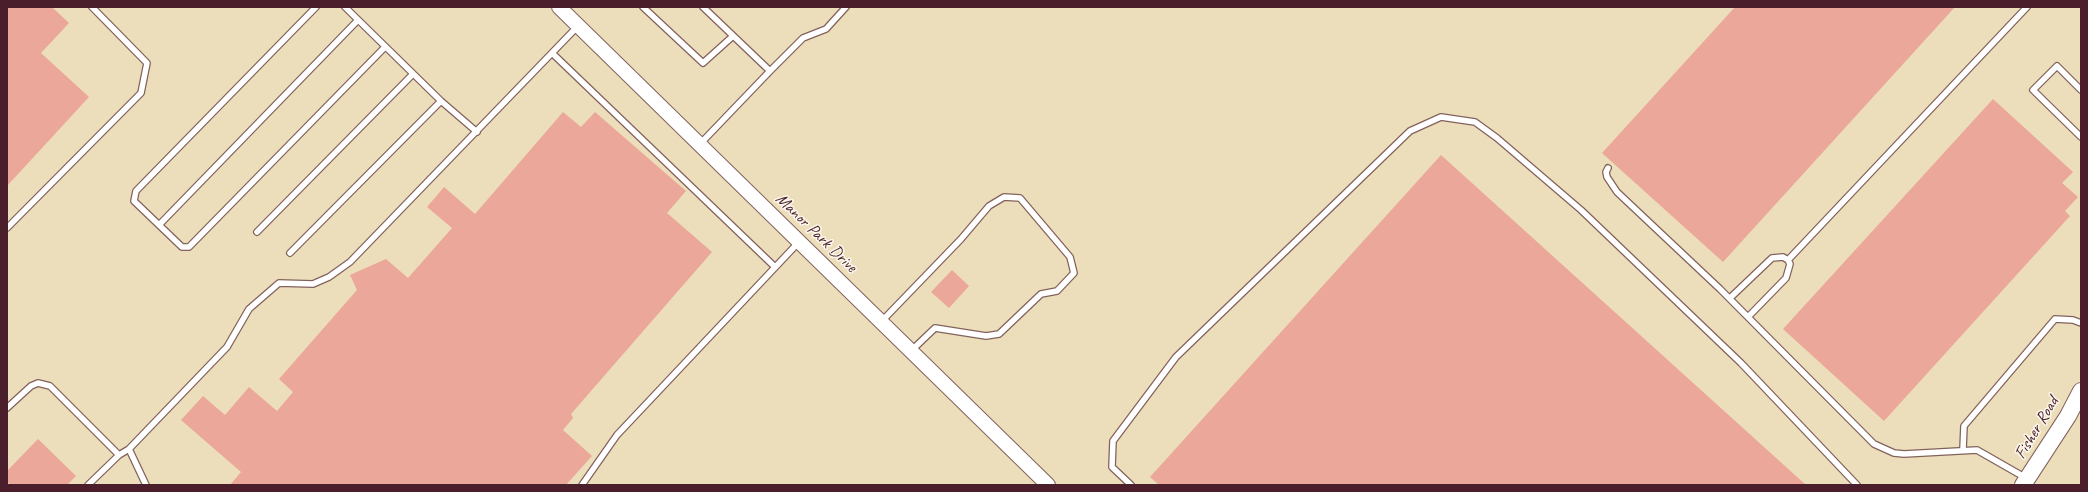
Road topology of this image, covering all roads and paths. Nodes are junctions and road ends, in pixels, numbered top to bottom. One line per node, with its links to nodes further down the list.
1 (92, 7): 23 (lane)
2 (316, 7): 22 (lane)
3 (345, 7): 9 (lane)
4 (559, 7): 10 (street, Manor Park Drive)
5 (643, 7): 11 (lane)
6 (703, 7): 11 (lane)
7 (846, 7): 14 (lane)
8 (2027, 7): 27 (lane)
9 (358, 20): 12 (lane); 22 (lane)
10 (578, 26): 13 (lane); 20 (street, Manor Park Drive)
11 (733, 36): 14 (lane)
12 (385, 47): 15 (lane); 22 (lane)
13 (552, 53): 18 (lane); 28 (lane)
14 (770, 71): 20 (lane)
15 (413, 74): 17 (lane); 24 (lane)
16 (2081, 90): 19 (lane)
17 (441, 101): 18 (lane); 26 (lane)
18 (477, 132): 36 (lane)
19 (2081, 137)
20 (699, 145): 25 (street, Manor Park Drive)
21 (1608, 168): 29 (lane)
22 (159, 225)
23 (7, 228)
24 (257, 232)
25 (799, 242): 28 (lane); 31 (street, Manor Park Drive)
26 (290, 253)
27 (1788, 260): 29 (lane); 30 (lane)
28 (774, 267): 42 (lane)
29 (1730, 298): 30 (lane)
30 (1748, 317): 37 (lane)
31 (881, 322): 33 (street, Manor Park Drive); 33 (lane)
32 (2081, 323): 37 (lane)
33 (911, 351): 43 (street, Manor Park Drive)
34 (2081, 391): 39 (main road, Fisher Road)
35 (7, 408): 38 (lane)
36 (129, 449): 38 (lane); 41 (lane)
37 (1963, 449): 39 (lane)
38 (118, 456): 40 (lane)
39 (2025, 482)
40 (88, 485)
41 (146, 485)
42 (582, 485)
43 (1048, 485)
44 (1131, 485): 45 (lane)
45 (1857, 485)

